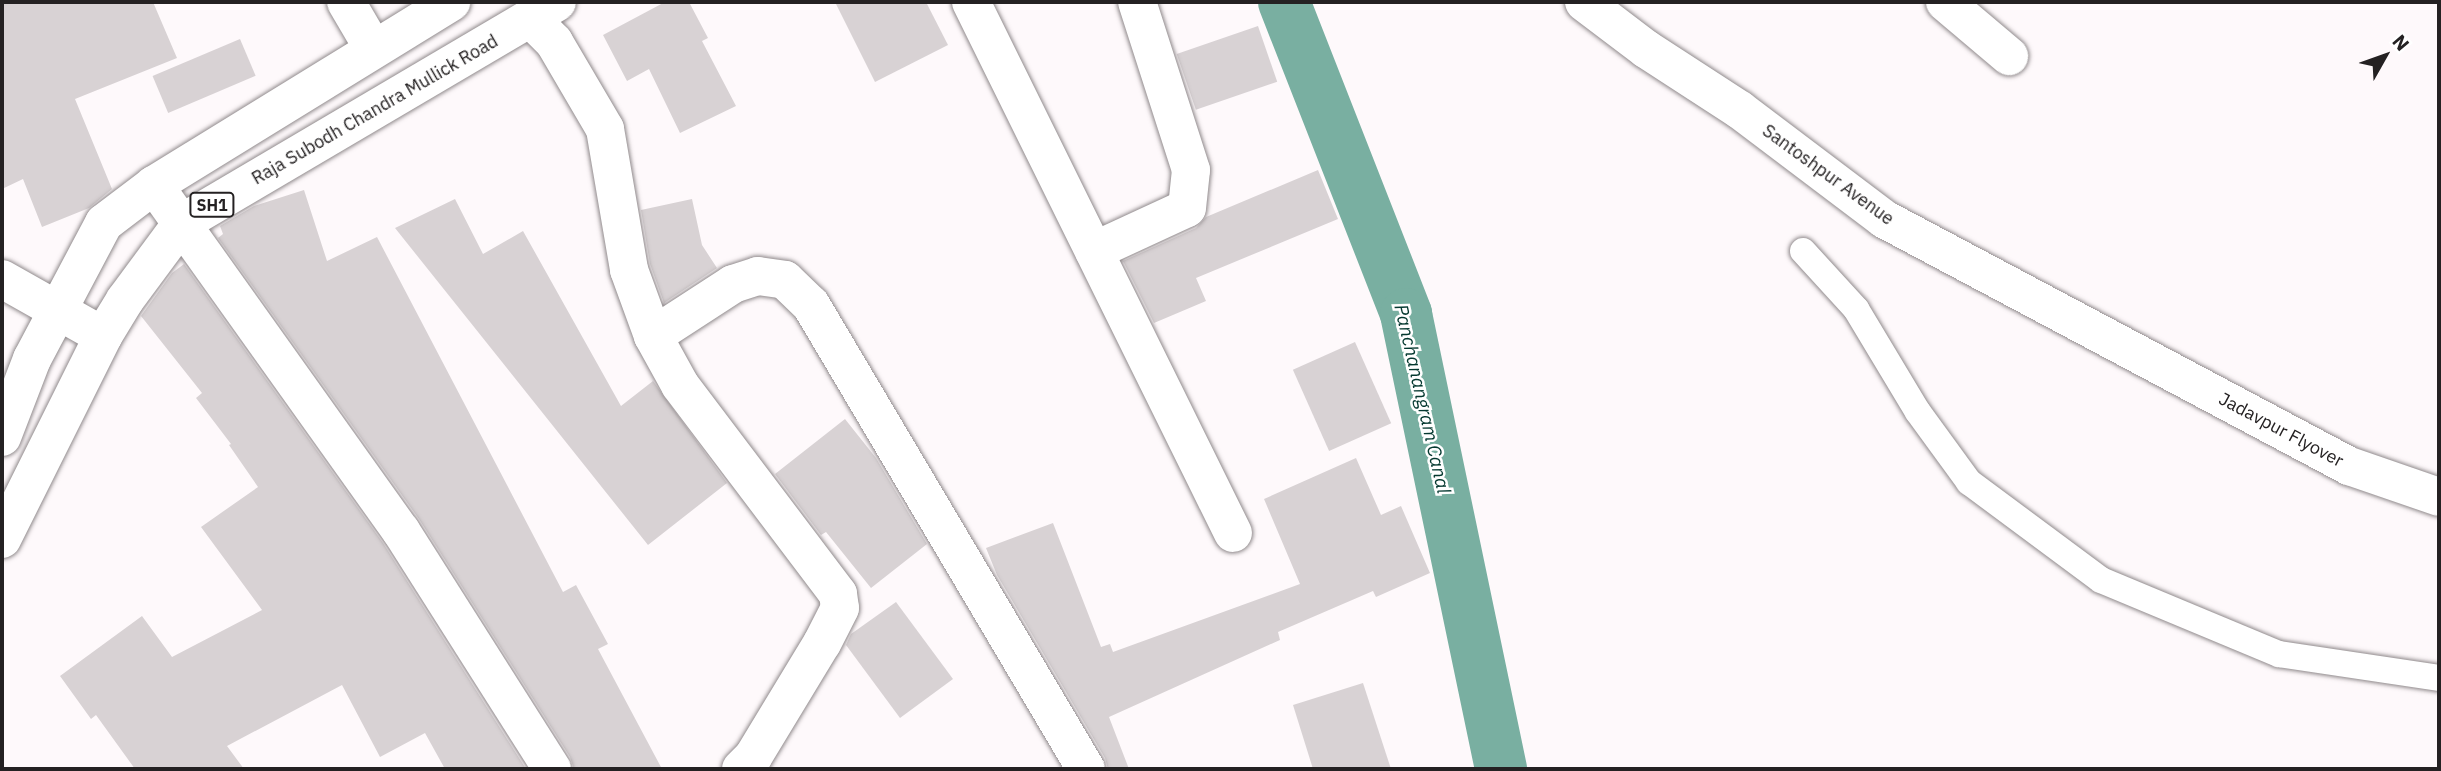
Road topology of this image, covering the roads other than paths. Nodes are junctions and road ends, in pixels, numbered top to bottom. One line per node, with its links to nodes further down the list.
1 (346, 2): 9 (street)
2 (451, 2): 9 (street, SH1)
3 (971, 2): 14 (street)
4 (1137, 2): 14 (street)
5 (1584, 2): 10 (street, Santoshpur Avenue)
6 (1631, 2): 10 (street)
7 (1945, 2): 11 (street)
8 (544, 10): 13 (street, Raja Subodh Chandra Mullick Road / SH1); 19 (street)
9 (373, 48): 12 (street, SH1)
10 (1646, 49): 20 (street, Santoshpur Avenue)
11 (2009, 56)
12 (154, 186): 13 (street); 17 (street, SH1)
13 (182, 223): 18 (street, Raja Subodh Chandra Mullick Road / SH1); 26 (street)
14 (1094, 251): 23 (street)
15 (1803, 251): 25 (lane)
16 (2, 279): 17 (street)
17 (57, 309): 18 (street); 21 (street, SH1)
18 (103, 335): 24 (street, Raja Subodh Chandra Mullick Road / SH1)
19 (653, 336): 27 (street); 28 (street)
20 (2128, 350): 22 (street, Jadavpur Flyover)
21 (2, 437)
22 (2439, 497)
23 (1233, 533)
24 (2, 539)
25 (2439, 678)
26 (552, 769)
27 (741, 769)
28 (1086, 769)

